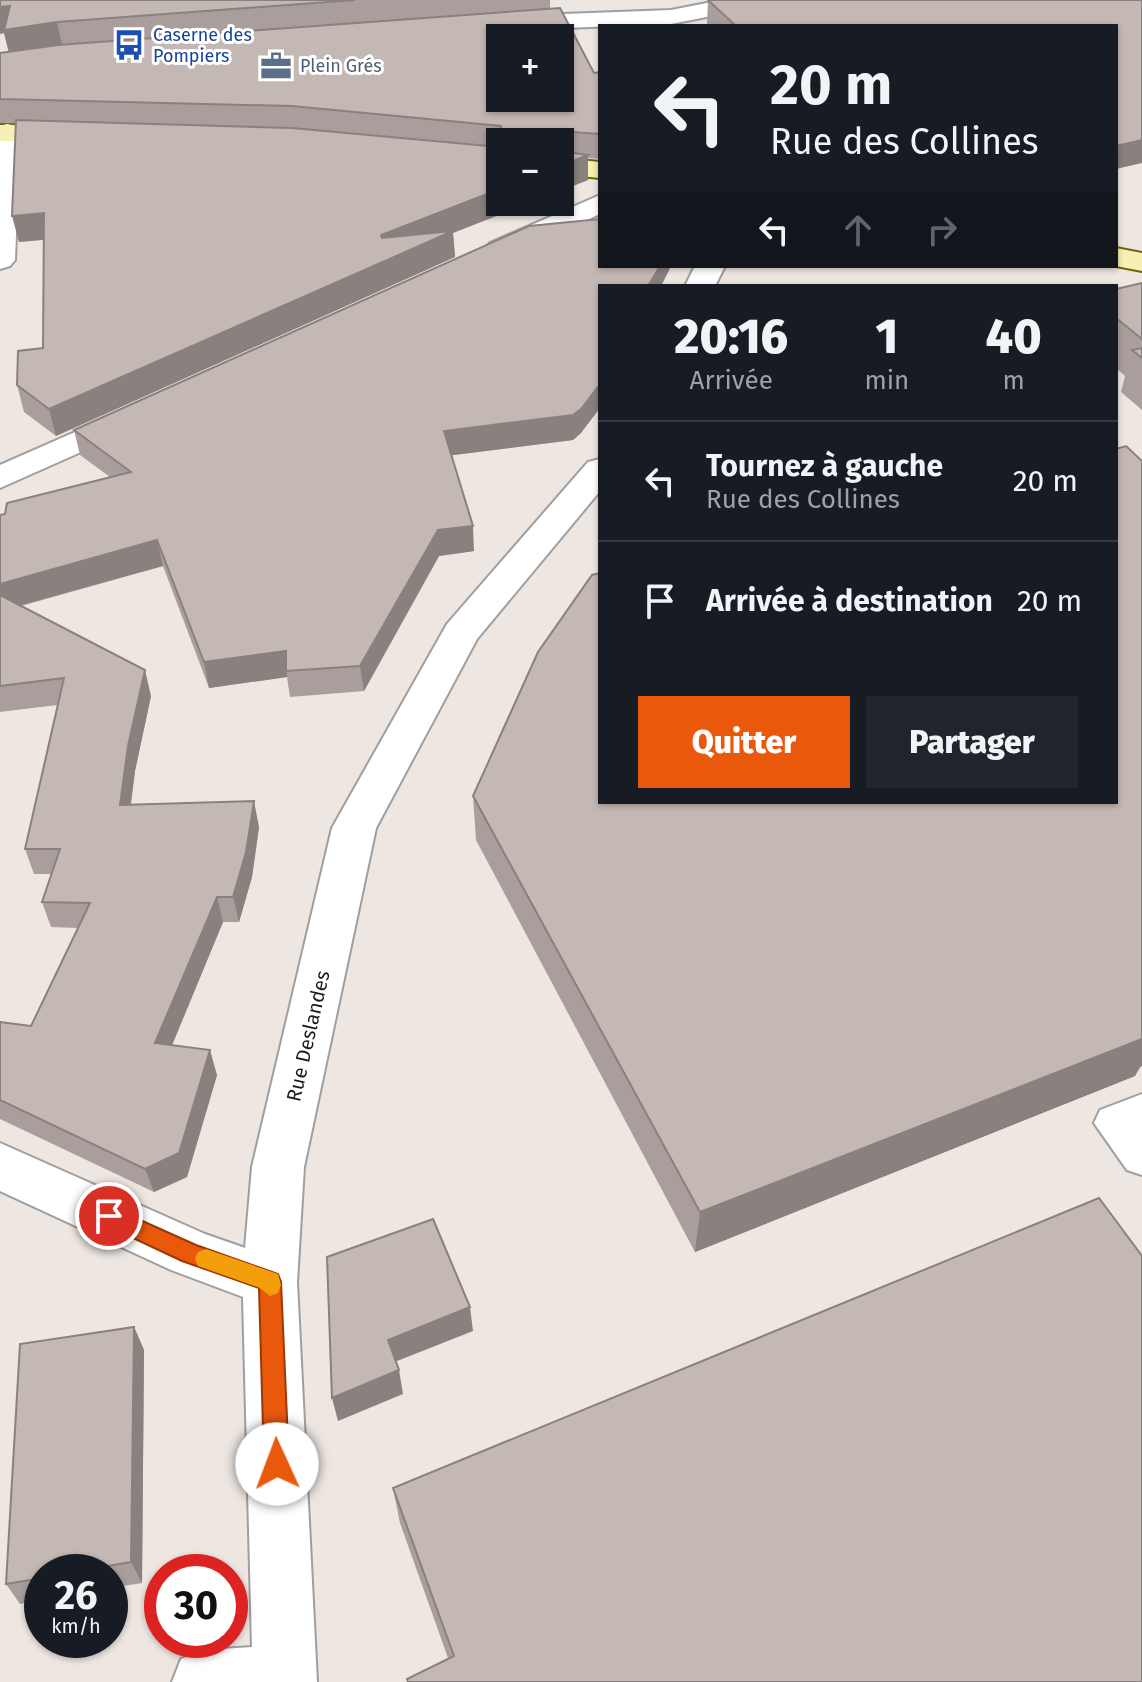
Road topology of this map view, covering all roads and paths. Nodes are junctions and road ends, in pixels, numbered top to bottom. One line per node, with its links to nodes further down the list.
1 (757, 0): 2 (street)
2 (661, 9): 3 (street)
3 (503, 24)
4 (2, 132): 5 (main road); 10 (street)
5 (103, 135)
6 (574, 167): 7 (main road)
7 (598, 170)
8 (598, 204): 11 (street)
9 (1118, 257): 12 (main road)
10 (0, 260)
11 (472, 261)
12 (1142, 262)
13 (160, 404): 14 (street)
14 (3, 470)
15 (598, 471): 19 (street, Rue Deslandes)
16 (1142, 1112): 17 (lane)
17 (1142, 1157)
18 (0, 1166): 19 (street)
19 (270, 1282): 20 (street, Rue Deslandes)
20 (285, 1680): 21 (street)
21 (204, 1682)

